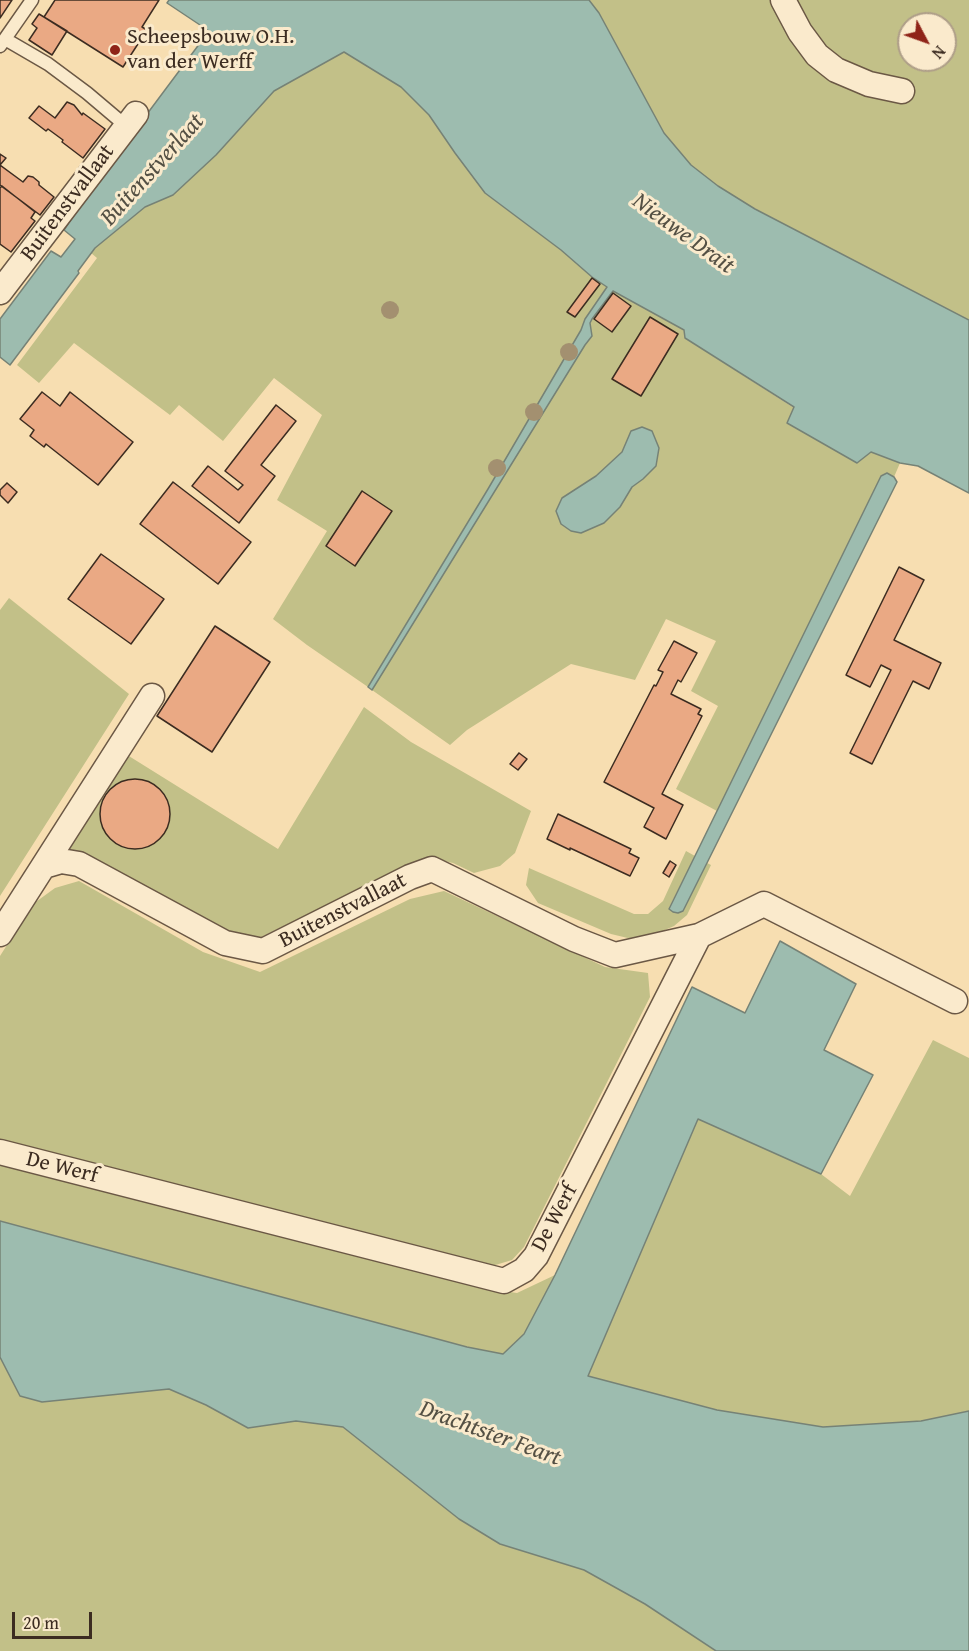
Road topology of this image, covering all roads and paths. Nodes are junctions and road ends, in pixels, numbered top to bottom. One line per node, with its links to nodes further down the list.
1 (32, 0): 3 (lane)
2 (783, 0): 4 (street)
3 (3, 42): 5 (lane)
4 (902, 91)
5 (131, 120): 6 (street, Buitenstvallaat)
6 (0, 292)
7 (152, 696): 8 (street)
8 (44, 866): 9 (street); 10 (street, Buitenstvallaat)
9 (0, 933)
10 (699, 936): 11 (street); 12 (street, De Werf)
11 (956, 1001)
12 (0, 1152)

